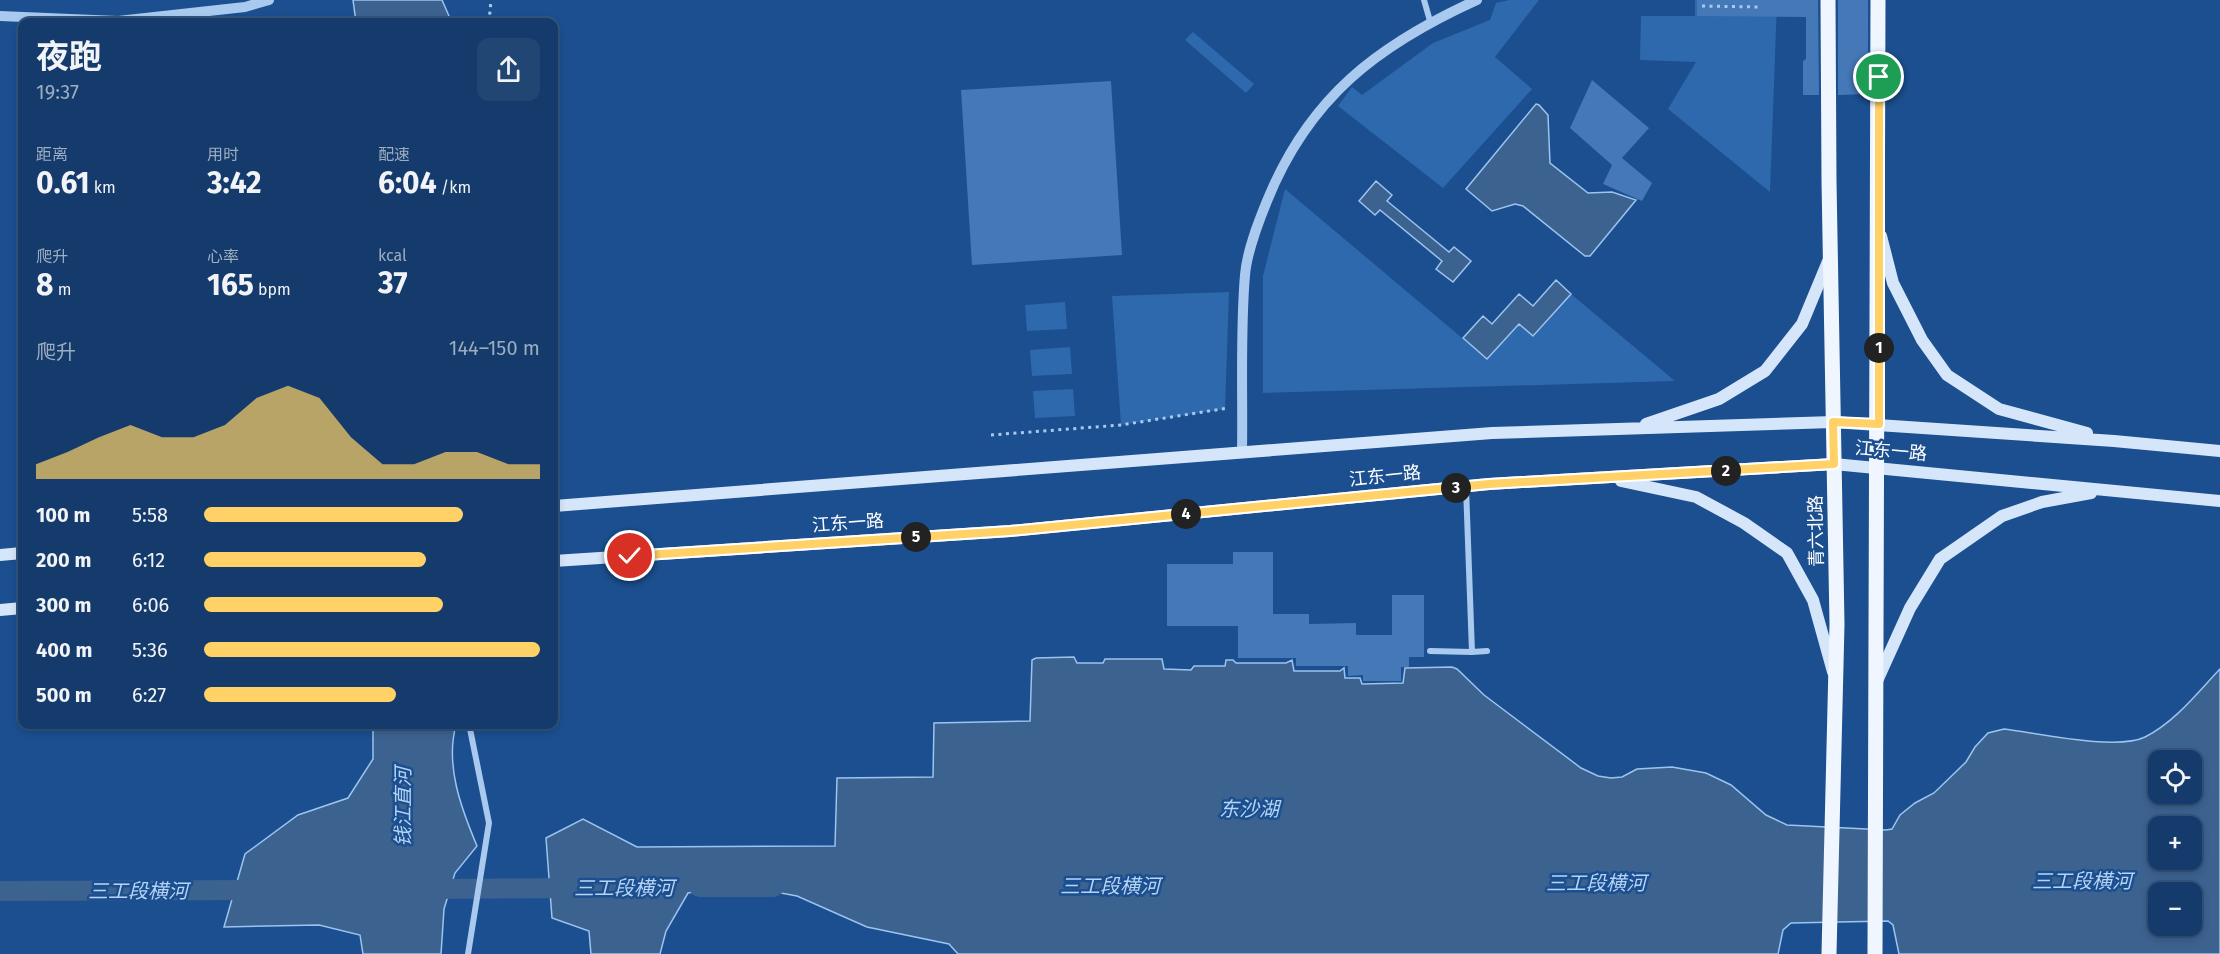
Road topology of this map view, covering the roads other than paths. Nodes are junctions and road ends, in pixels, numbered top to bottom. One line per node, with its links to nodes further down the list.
1 (269, 0): 8 (street)
2 (1424, 0): 9 (street)
3 (1477, 0): 9 (street)
4 (1828, 0): 11 (main road, 青六北路)
5 (1878, 0): 10 (main road)
6 (0, 16): 7 (street)
7 (47, 18)
8 (145, 18)
9 (1430, 21): 17 (street)
10 (1879, 231): 13 (main road); 15 (main road)
11 (1830, 258): 12 (main road, 青六北路); 14 (main road)
12 (1833, 422): 13 (main road, 江东一路); 14 (main road, 江东一路); 18 (main road, 青六北路)
13 (1879, 424): 15 (main road, 江东一路); 19 (main road)
14 (1631, 428): 17 (main road, 江东一路)
15 (2114, 441): 16 (main road, 江东一路)
16 (2220, 451)
17 (1242, 452): 24 (main road, 江东一路)
18 (1834, 464): 19 (main road, 江东一路); 20 (main road, 江东一路); 34 (main road, 青六北路)
19 (1878, 468): 22 (main road, 江东一路); 33 (main road)
20 (1605, 478): 21 (main road, 江东一路); 34 (main road)
21 (1466, 487): 27 (main road, 江东一路); 32 (street)
22 (2107, 490): 23 (main road, 江东一路); 33 (main road)
23 (2220, 501)
24 (558, 506)
25 (18, 553): 26 (main road)
26 (0, 555)
27 (558, 561)
28 (18, 608): 29 (main road)
29 (0, 610)
30 (1430, 651): 32 (street)
31 (1487, 651): 32 (street)
32 (1472, 652)
33 (1877, 681): 38 (main road)
34 (1836, 682): 37 (main road, 青六北路)
35 (470, 729): 36 (street)
36 (468, 954)
37 (1829, 954)
38 (1875, 954)

